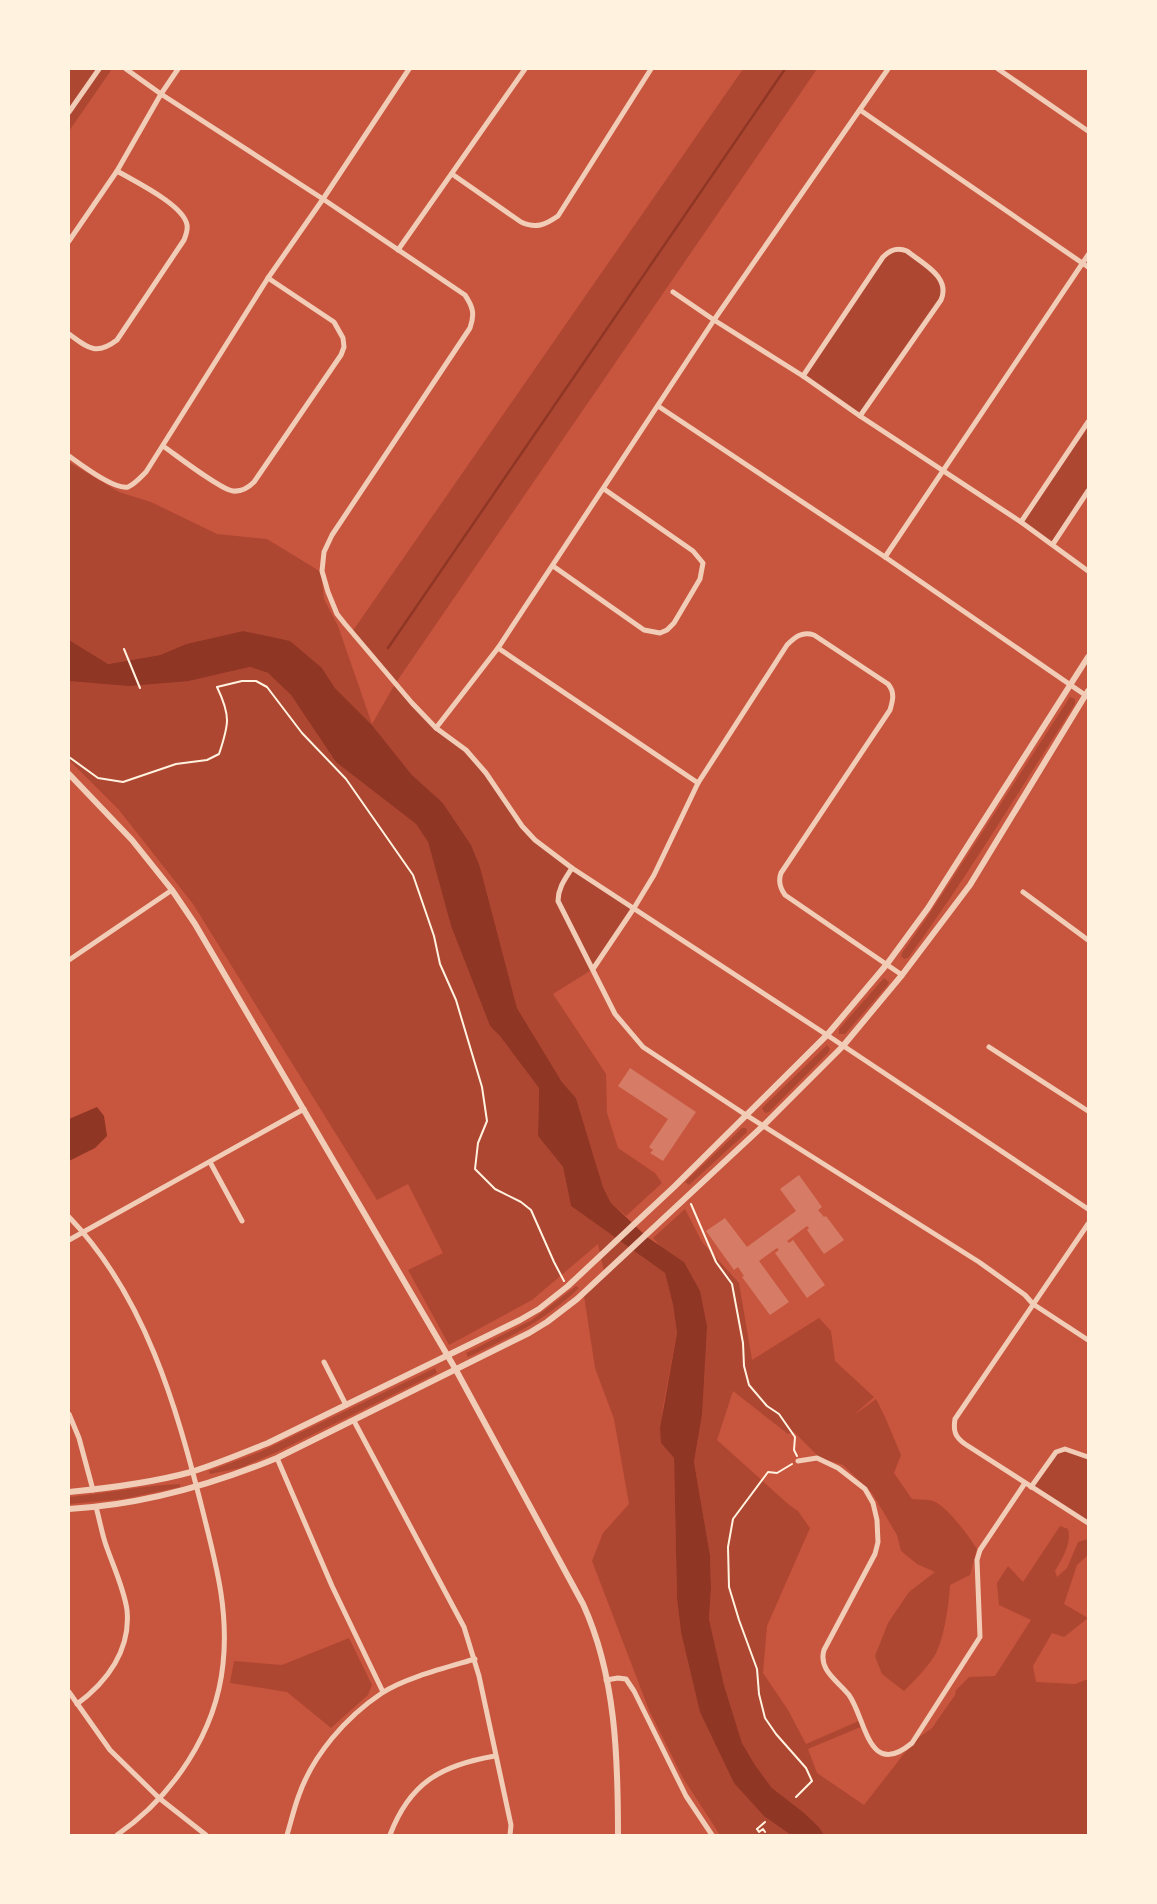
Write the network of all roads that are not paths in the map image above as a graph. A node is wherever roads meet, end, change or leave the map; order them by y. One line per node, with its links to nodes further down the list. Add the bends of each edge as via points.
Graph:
1 (99, 69): 11 (street)
2 (126, 69): 9 (street)
3 (178, 69): 9 (street)
4 (409, 69): 15 (street)
5 (525, 69): 14 (street)
6 (651, 69): 14 (street, via 558,216 549,223 530,226 521,222)
7 (888, 69): 10 (street)
8 (998, 69): 12 (street)
9 (161, 94): 13 (street); 15 (street)
10 (860, 110): 19 (street); 23 (street)
11 (69, 112)
12 (1088, 131)
13 (117, 170): 16 (street); 24 (street, via 181,213 187,232 117,340 102,350 94,349)
14 (452, 174): 17 (street)
15 (323, 200): 17 (street); 21 (street)
16 (69, 241)
17 (398, 250): 43 (street, via 465,296 474,312 473,320 332,535 324,552 322,571 337,614)
18 (1088, 255): 19 (street)
19 (1083, 264): 20 (street); 31 (street)
20 (1088, 268)
21 (268, 278): 29 (street); 29 (street, via 334,322 343,338 341,355 248,488 226,490)
22 (673, 292): 23 (street)
23 (714, 320): 25 (street); 26 (street)
24 (69, 334)
25 (803, 376): 27 (street); 27 (street, via 883,257 895,249 907,252 938,276 944,287 942,300)
26 (658, 406): 32 (street); 36 (street)
27 (860, 416): 31 (street)
28 (1088, 422): 34 (street)
29 (163, 446): 30 (street, via 146,472 127,487 106,480)
30 (69, 456)
31 (942, 471): 34 (street); 36 (street)
32 (604, 489): 37 (street); 37 (street, via 693,551 703,563 700,579 674,623 660,633 644,630)
33 (1088, 490): 35 (street)
34 (1021, 522): 35 (street)
35 (1053, 544): 38 (street)
36 (885, 557): 41 (street)
37 (553, 566): 39 (street)
38 (1088, 571)
39 (498, 648): 43 (street); 45 (street)
40 (1088, 657): 41 (street)
41 (1070, 684): 42 (street); 52 (street, via 933,900)
42 (1087, 694): 54 (street, via 970,886)
43 (436, 728): 46 (street, via 466,750 535,840)
44 (69, 774): 47 (street, via 132,840)
45 (698, 782): 49 (street, via 654,875); 52 (street, via 787,646 799,635 814,635 888,684 894,695 890,710 779,877 784,895)
46 (572, 868): 49 (street); 53 (street, via 560,886 558,901)
47 (172, 890): 51 (street); 58 (street)
48 (1023, 892): 50 (street)
49 (634, 908): 53 (street); 55 (street)
50 (1088, 940)
51 (69, 960)
52 (887, 964): 54 (street); 55 (street)
53 (593, 968): 60 (street, via 615,1014 643,1047)
54 (902, 974): 56 (street)
55 (827, 1035): 56 (street); 60 (street)
56 (843, 1046): 61 (street); 63 (street)
57 (989, 1047): 59 (street)
58 (304, 1109): 62 (street); 71 (street)
59 (1088, 1111)
60 (746, 1115): 61 (street); 71 (street, via 676,1186 568,1286 520,1320)
61 (764, 1125): 69 (street, via 979,1262); 73 (street, via 577,1299 529,1333)
62 (210, 1162): 65 (street); 67 (street)
63 (1088, 1209)
64 (69, 1217): 67 (street)
65 (242, 1221)
66 (1088, 1224): 69 (street)
67 (83, 1232): 68 (street); 80 (street, via 120,1286 162,1369)
68 (69, 1240)
69 (1033, 1304): 70 (street); 81 (street, via 956,1419 954,1433 965,1444)
70 (1088, 1340)
71 (447, 1356): 73 (street); 74 (street)
72 (324, 1362): 74 (street)
73 (456, 1370): 76 (street); 90 (street, via 583,1604 598,1638)
74 (346, 1405): 80 (street, via 268,1443)
75 (69, 1414): 84 (street)
76 (354, 1421): 78 (street); 89 (street, via 464,1627)
77 (1088, 1457): 83 (street, via 1065,1449 1056,1452)
78 (277, 1458): 82 (street); 92 (street, via 332,1586)
79 (798, 1461): 81 (street, via 817,1458 838,1468 866,1489 873,1503 878,1528 875,1554 822,1658 827,1672 853,1701 869,1743 876,1751 885,1754 895,1753 912,1743 980,1638 977,1560 980,1550)
80 (192, 1472): 82 (street); 84 (street)
81 (1025, 1483): 83 (street)
82 (196, 1487): 86 (street); 95 (street, via 221,1585 223,1664 210,1720 179,1775)
83 (1032, 1487): 88 (street)
84 (93, 1490): 85 (street)
85 (69, 1492)
86 (96, 1508): 87 (street); 93 (street, via 122,1590 127,1611 126,1630 120,1655 110,1673 92,1694)
87 (69, 1509)
88 (1088, 1523)
89 (475, 1660): 92 (street); 94 (street)
90 (606, 1680): 101 (street, via 615,1742); 102 (street, via 626,1679 686,1796)
91 (69, 1692): 93 (street)
92 (383, 1692): 98 (street, via 347,1722 323,1750 299,1794)
93 (77, 1704): 95 (street, via 110,1750)
94 (495, 1756): 99 (street, via 433,1776 413,1793); 100 (street, via 511,1825)
95 (159, 1798): 96 (street); 97 (street)
96 (117, 1835)
97 (206, 1835)
98 (286, 1835)
99 (390, 1835)
100 (510, 1835)
101 (618, 1835)
102 (712, 1835)

